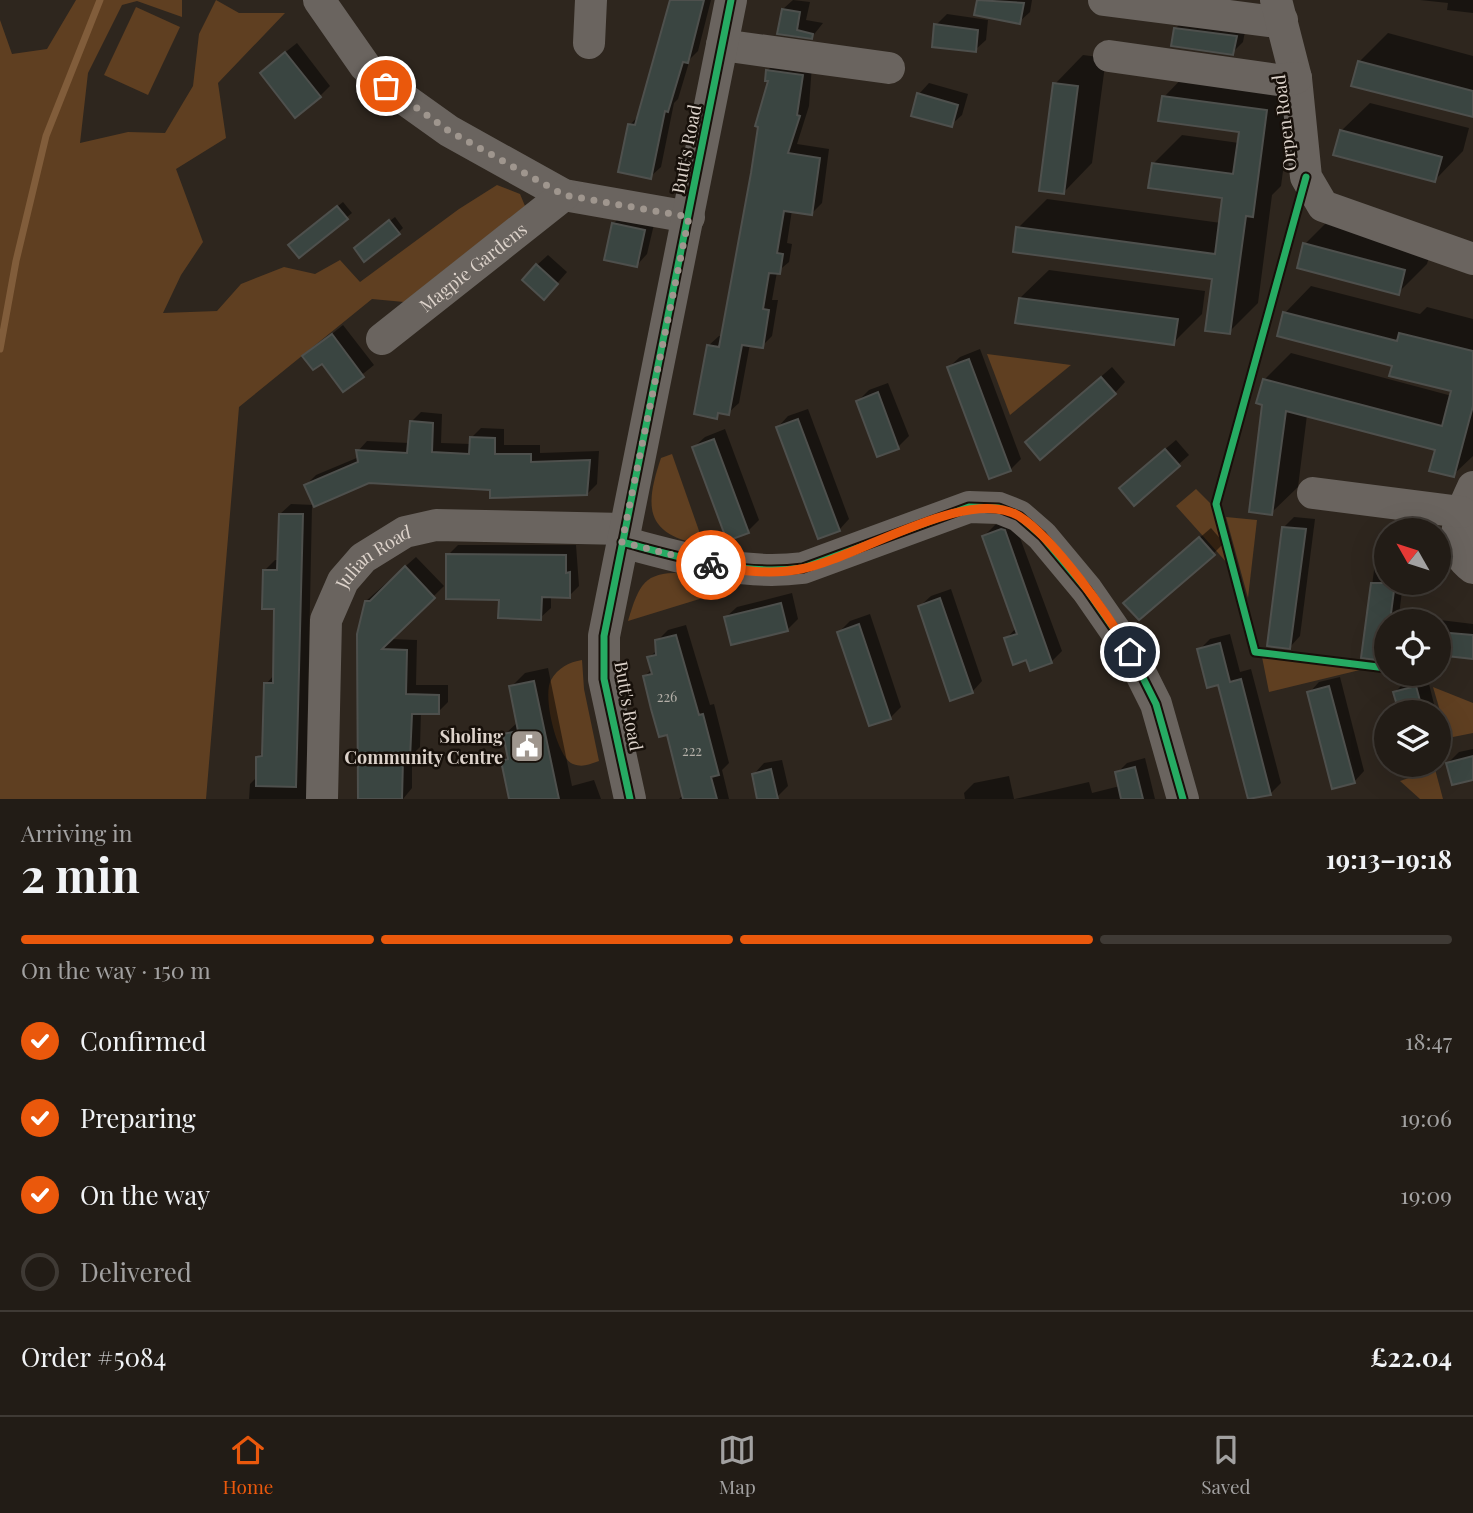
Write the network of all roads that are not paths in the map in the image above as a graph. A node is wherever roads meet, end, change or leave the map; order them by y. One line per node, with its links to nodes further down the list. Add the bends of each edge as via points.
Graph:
1 (319, 0): 11 (street, via 365,66 386,86 449,131)
2 (591, 0): 6 (street)
3 (731, 0): 7 (street, Butt's Road)
4 (1104, 0): 5 (street, via 1268,21)
5 (1279, 10): 10 (street, Orpen Road)
6 (589, 43)
7 (722, 45): 9 (street); 12 (street, Butt's Road)
8 (1109, 56): 10 (street, Orpen Road, via 1278,80)
9 (889, 68)
10 (1296, 78): 13 (street, Orpen Road, via 1306,177 1323,206)
11 (564, 195): 12 (street); 14 (street, Magpie Gardens)
12 (689, 217): 17 (street, Butt's Road)
13 (1473, 259)
14 (382, 339)
15 (1313, 493): 16 (street)
16 (1467, 500): 18 (street, via 1457,543 1460,555)
17 (623, 536): 19 (street, Julian Road, via 436,525 405,532 363,558 343,581 326,620); 20 (street, Butt's Road, via 604,636 604,679); 21 (street, Julian Road, via 741,571 775,572 803,568 969,507 999,508 1018,516 1042,536 1087,590 1130,652 1156,704)
18 (1473, 568)
19 (322, 799)
20 (631, 799)
21 (1183, 799)

